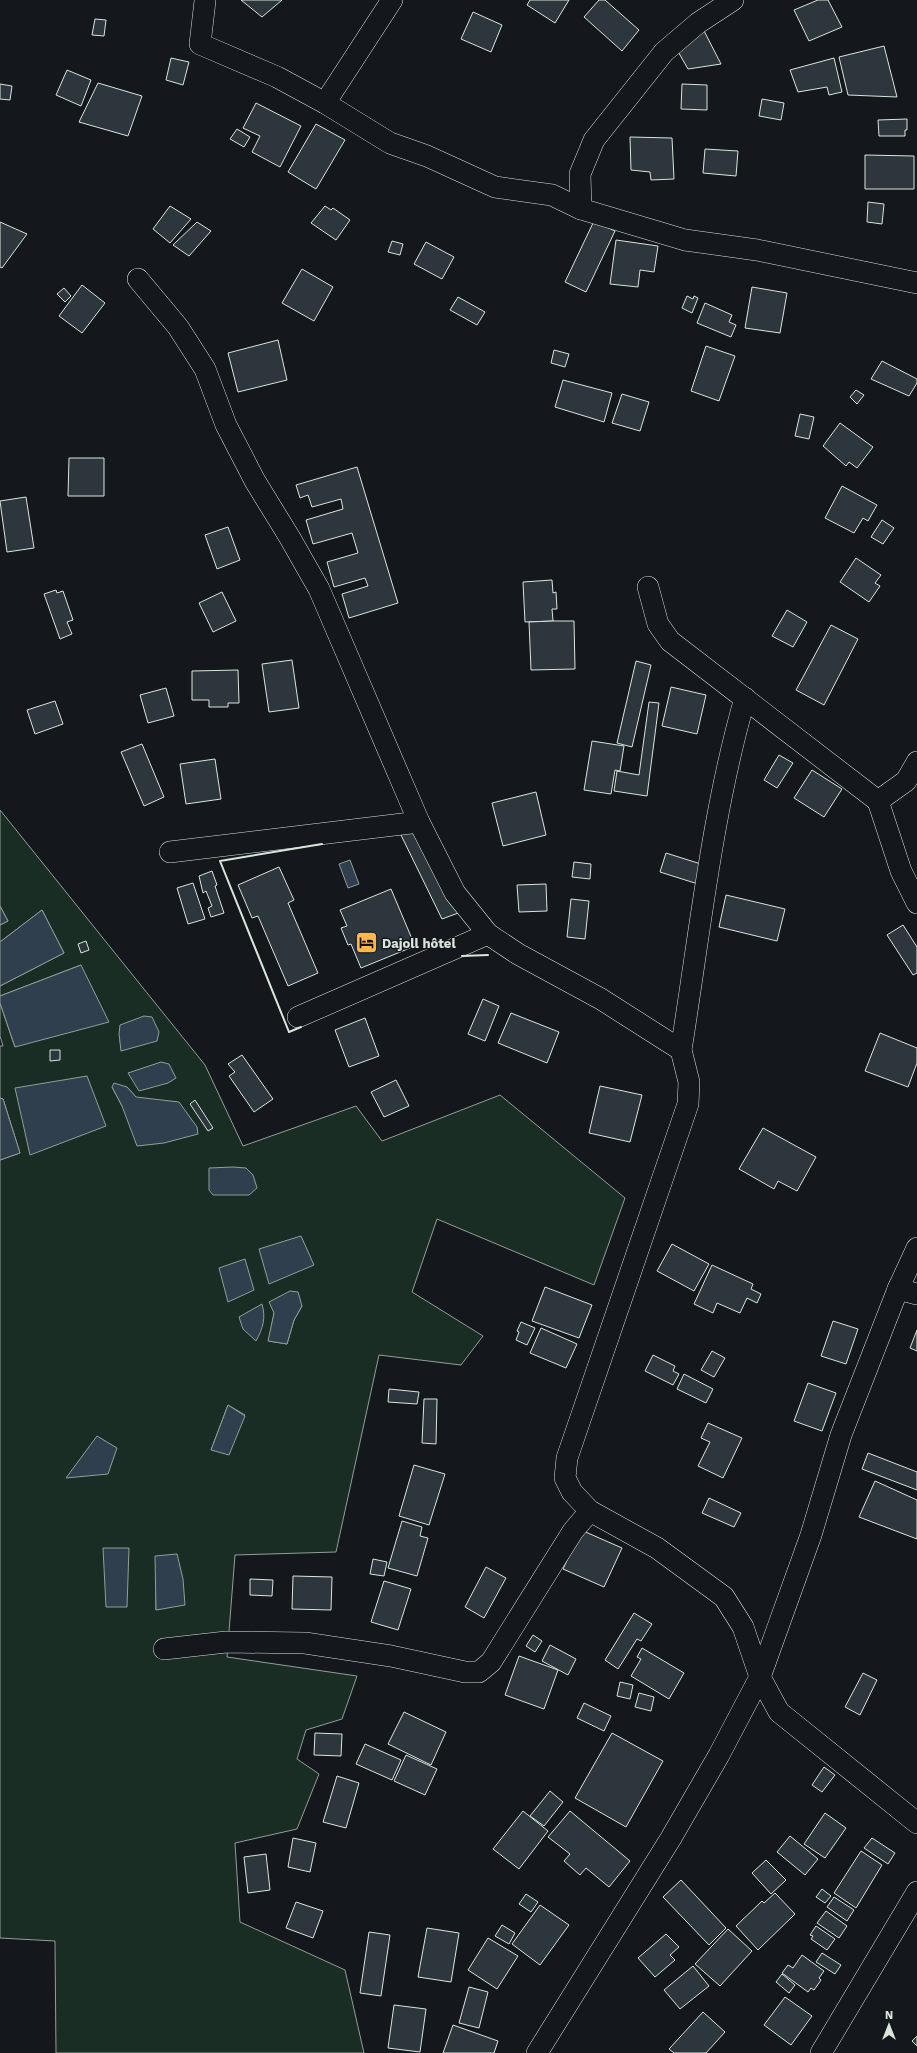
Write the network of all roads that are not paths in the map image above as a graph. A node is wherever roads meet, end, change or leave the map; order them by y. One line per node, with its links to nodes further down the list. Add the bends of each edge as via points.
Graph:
1 (392, 0): 4 (street)
2 (733, 0): 5 (street, via 698,23 664,52 594,140 580,174)
3 (205, 1): 4 (street, via 200,44 277,77)
4 (326, 103): 5 (street, via 390,143 427,156 495,187 552,195)
5 (581, 209): 7 (street, via 686,240 772,252)
6 (138, 279): 12 (street, via 178,327 205,368 226,425 255,481 318,589)
7 (917, 284)
8 (648, 587): 9 (street, via 658,624 670,641)
9 (745, 698): 11 (street); 17 (street, via 732,743 715,824)
10 (917, 762): 11 (street, via 906,781)
11 (878, 801): 14 (street, via 901,872)
12 (419, 822): 13 (street); 15 (street, via 455,893)
13 (170, 852)
14 (917, 903)
15 (488, 934): 16 (street); 17 (street, via 518,954 601,999)
16 (298, 1017)
17 (681, 1050): 20 (street, via 689,1082 688,1104 567,1458 565,1478 572,1492)
18 (917, 1248): 19 (street)
19 (908, 1291): 22 (street, via 841,1435 810,1535)
20 (590, 1512): 21 (street, via 573,1531 491,1662 479,1672 465,1672 391,1656 305,1643 226,1642); 22 (street, via 656,1548 724,1597 743,1627)
21 (164, 1649)
22 (760, 1677): 23 (street, via 779,1712); 25 (street, via 671,1838)
23 (917, 1823)
24 (917, 1892): 26 (street)
25 (537, 2053)
26 (821, 2053)

